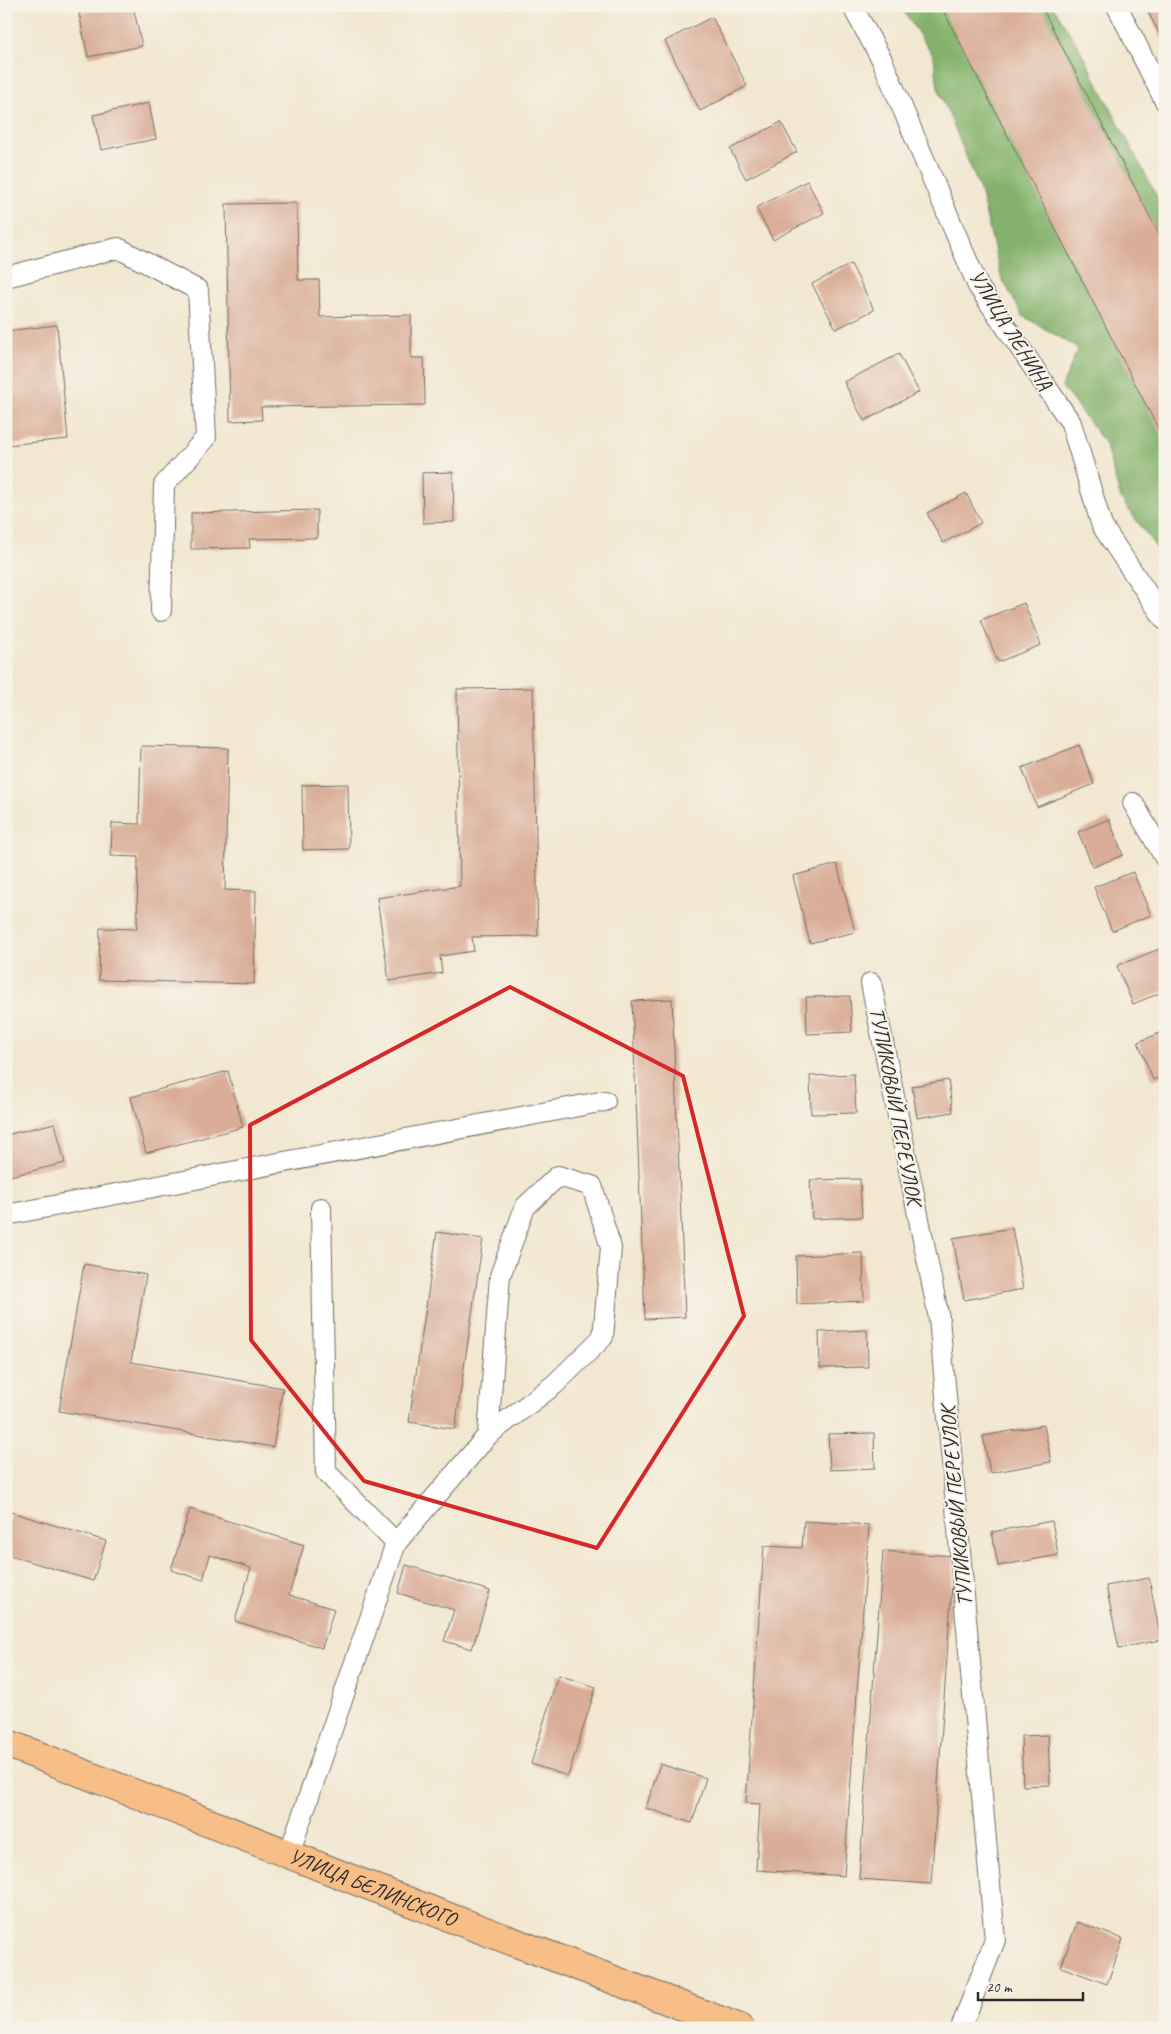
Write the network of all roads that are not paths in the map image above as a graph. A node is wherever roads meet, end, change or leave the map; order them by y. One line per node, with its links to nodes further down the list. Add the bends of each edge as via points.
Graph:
1 (852, 6): 6 (lane, УЛИЦА ЛЕНИНА, via 882,60 978,286 1071,423 1102,526)
2 (1117, 6): 3 (lane)
3 (1165, 101)
4 (6, 276): 5 (lane, via 118,248 198,290 206,438 164,485)
5 (161, 611)
6 (1165, 620)
7 (1134, 803): 8 (lane)
8 (1165, 858)
9 (871, 983): 18 (lane, ТУПИКОВЫЙ ПЕРЕУЛОК, via 939,1318 995,1940)
10 (605, 1101): 12 (lane)
11 (321, 1208): 14 (lane, via 326,1472)
12 (6, 1215)
13 (488, 1435): 13 (lane, via 556,1384 603,1337 611,1248 592,1186 558,1176 525,1207 500,1276); 14 (lane)
14 (396, 1544): 16 (lane)
15 (6, 1743): 16 (main road, УЛИЦА БЕЛИНСКОГО)
16 (289, 1854): 17 (main road, УЛИЦА БЕЛИНСКОГО)
17 (740, 2028)
18 (961, 2028)

